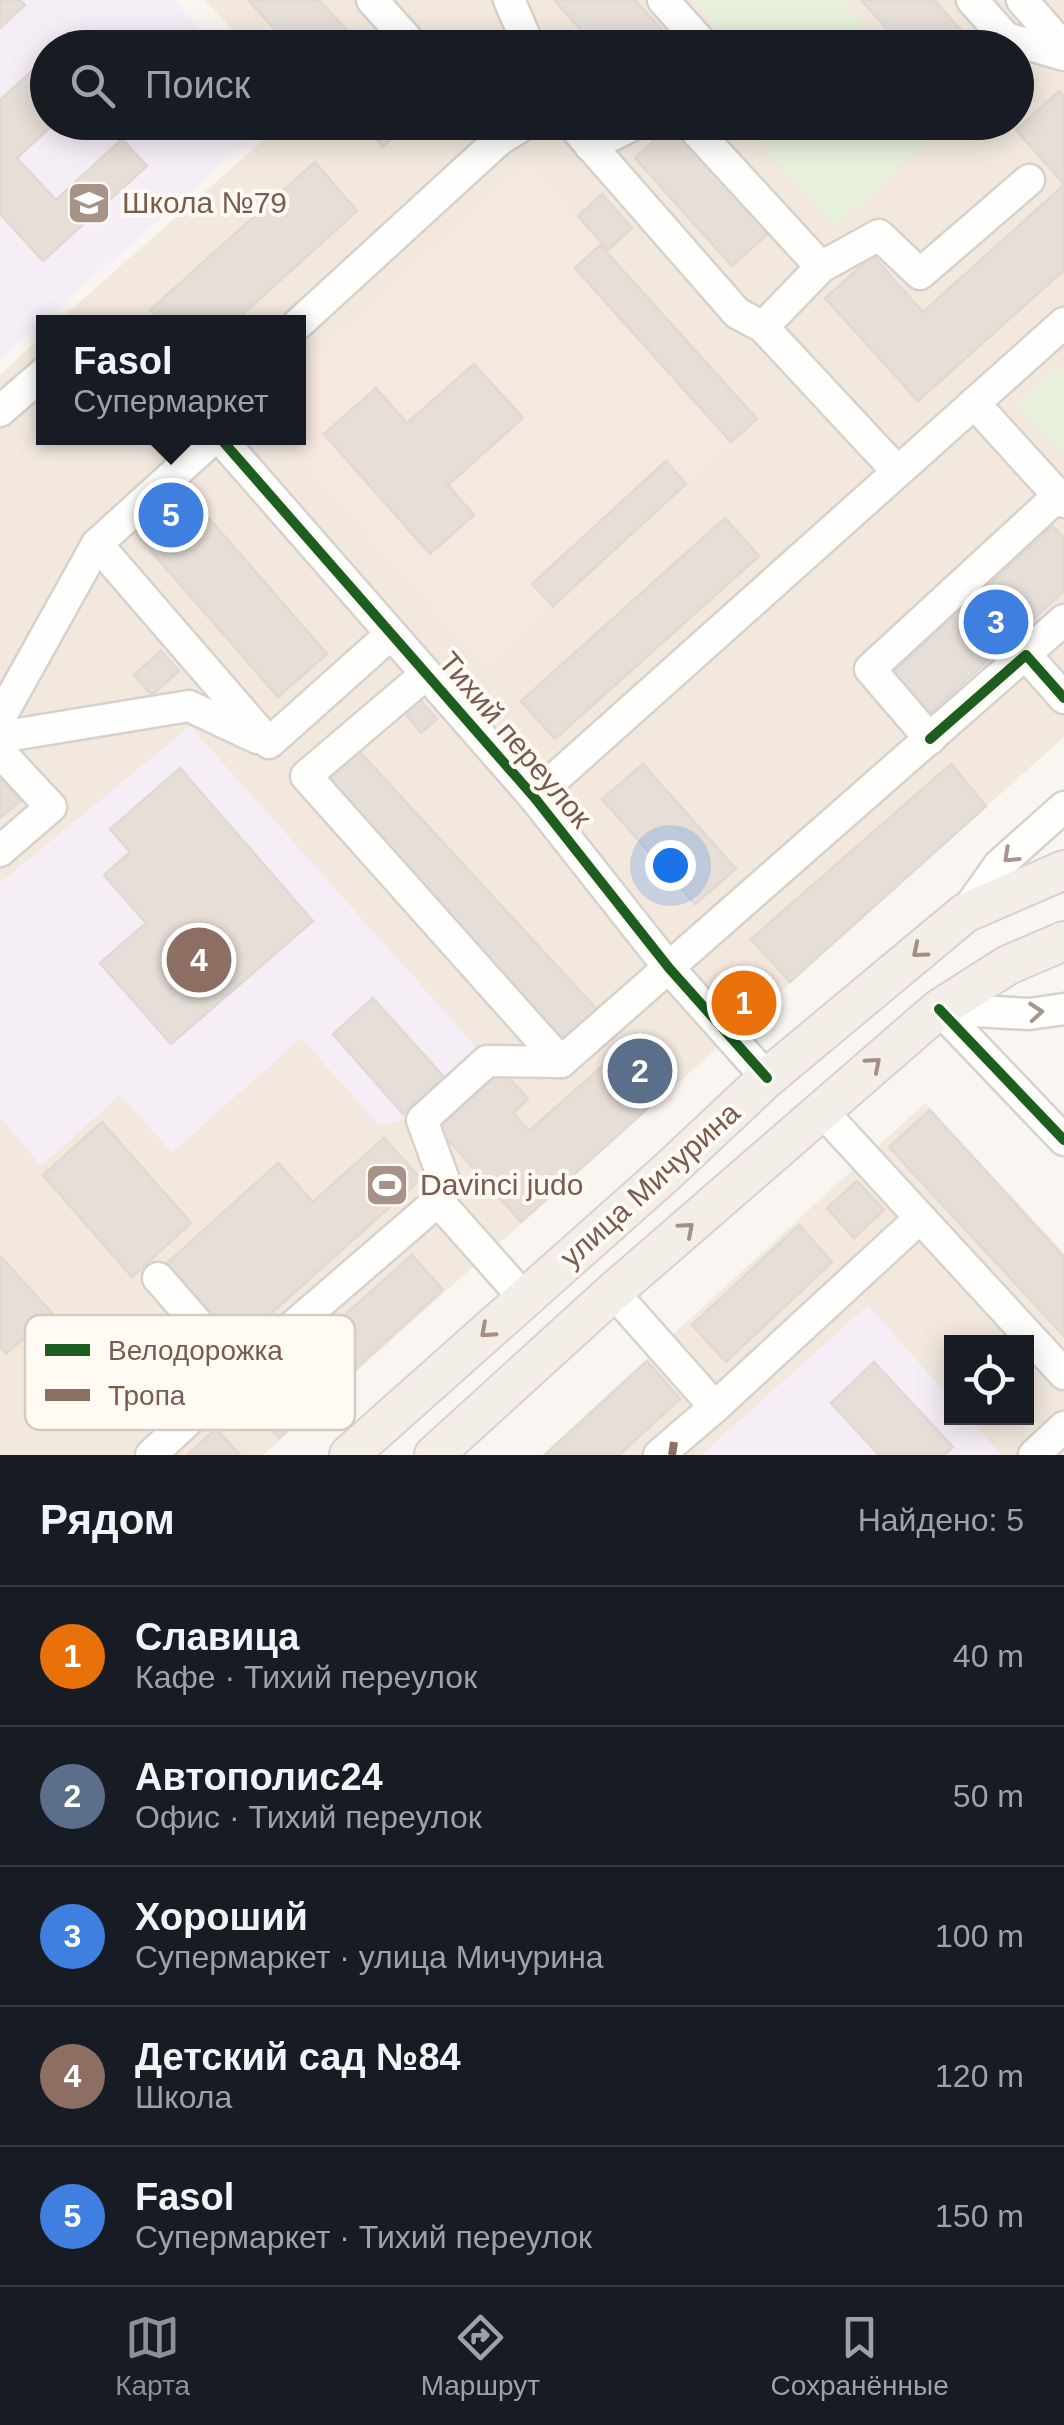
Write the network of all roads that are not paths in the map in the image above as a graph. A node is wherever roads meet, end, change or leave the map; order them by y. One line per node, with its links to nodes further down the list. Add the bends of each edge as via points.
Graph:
1 (372, 0): 6 (street)
2 (509, 0): 7 (street)
3 (662, 0): 8 (street)
4 (972, 0): 9 (street)
5 (1022, 0): 11 (street)
6 (399, 30)
7 (522, 30)
8 (690, 30)
9 (999, 30)
10 (1034, 44): 11 (street)
11 (1064, 51)
12 (482, 140): 19 (street)
13 (585, 140): 16 (street)
14 (602, 140): 16 (street)
15 (705, 140): 18 (street)
16 (590, 146): 21 (street, via 738,312)
17 (1028, 180): 18 (street, via 920,274 880,234)
18 (821, 267): 21 (street)
19 (306, 316)
20 (1064, 323): 23 (street)
21 (763, 328): 27 (street)
22 (36, 380): 24 (street)
23 (974, 403): 27 (street); 28 (street)
24 (0, 411)
25 (208, 445): 29 (street)
26 (222, 445): 31 (street, Тихий переулок)
27 (897, 472): 40 (street)
28 (1061, 499): 37 (street, via 870,669)
29 (97, 544): 35 (street); 38 (street)
30 (1064, 620): 32 (street)
31 (391, 634): 33 (street, Тихий переулок); 38 (street)
32 (1026, 655): 34 (street); 37 (street)
33 (426, 674): 40 (street, Тихий переулок); 49 (street, via 306,776)
34 (1064, 698)
35 (0, 718)
36 (0, 737): 38 (street, via 189,706)
37 (930, 740): 46 (street)
38 (268, 743)
39 (0, 752): 42 (street, via 51,807)
40 (534, 797): 46 (street, Тихий переулок)
41 (1064, 808): 44 (street, one-way to 44, via 1000,864)
42 (0, 851)
43 (1064, 870): 44 (main road, улица Мичурина)
44 (965, 913): 50 (main road, улица Мичурина, one-way to 50)
45 (1064, 941): 47 (main road, улица Мичурина, via 1008,965)
46 (669, 968): 49 (street); 50 (street, Тихий переулок)
47 (939, 1009): 48 (street, one-way to 48); 51 (main road, улица Мичурина, one-way to 47); 52 (street)
48 (1064, 1009)
49 (561, 1062): 53 (street, via 488,1060 422,1120 444,1180)
50 (767, 1078): 57 (main road, улица Мичурина)
51 (822, 1111): 54 (street); 56 (main road, улица Мичурина, one-way to 51)
52 (1060, 1127)
53 (438, 1201): 57 (street); 59 (street)
54 (920, 1218): 60 (street); 61 (street)
55 (158, 1278): 58 (street)
56 (613, 1292): 61 (street); 66 (main road, улица Мичурина)
57 (524, 1298): 65 (main road, улица Мичурина, one-way to 65)
58 (190, 1315)
59 (306, 1315)
60 (1064, 1374)
61 (715, 1407): 67 (street)
62 (1064, 1428): 68 (street)
63 (178, 1430): 64 (street)
64 (151, 1455)
65 (349, 1455)
66 (434, 1455)
67 (659, 1455)
68 (1034, 1455)

